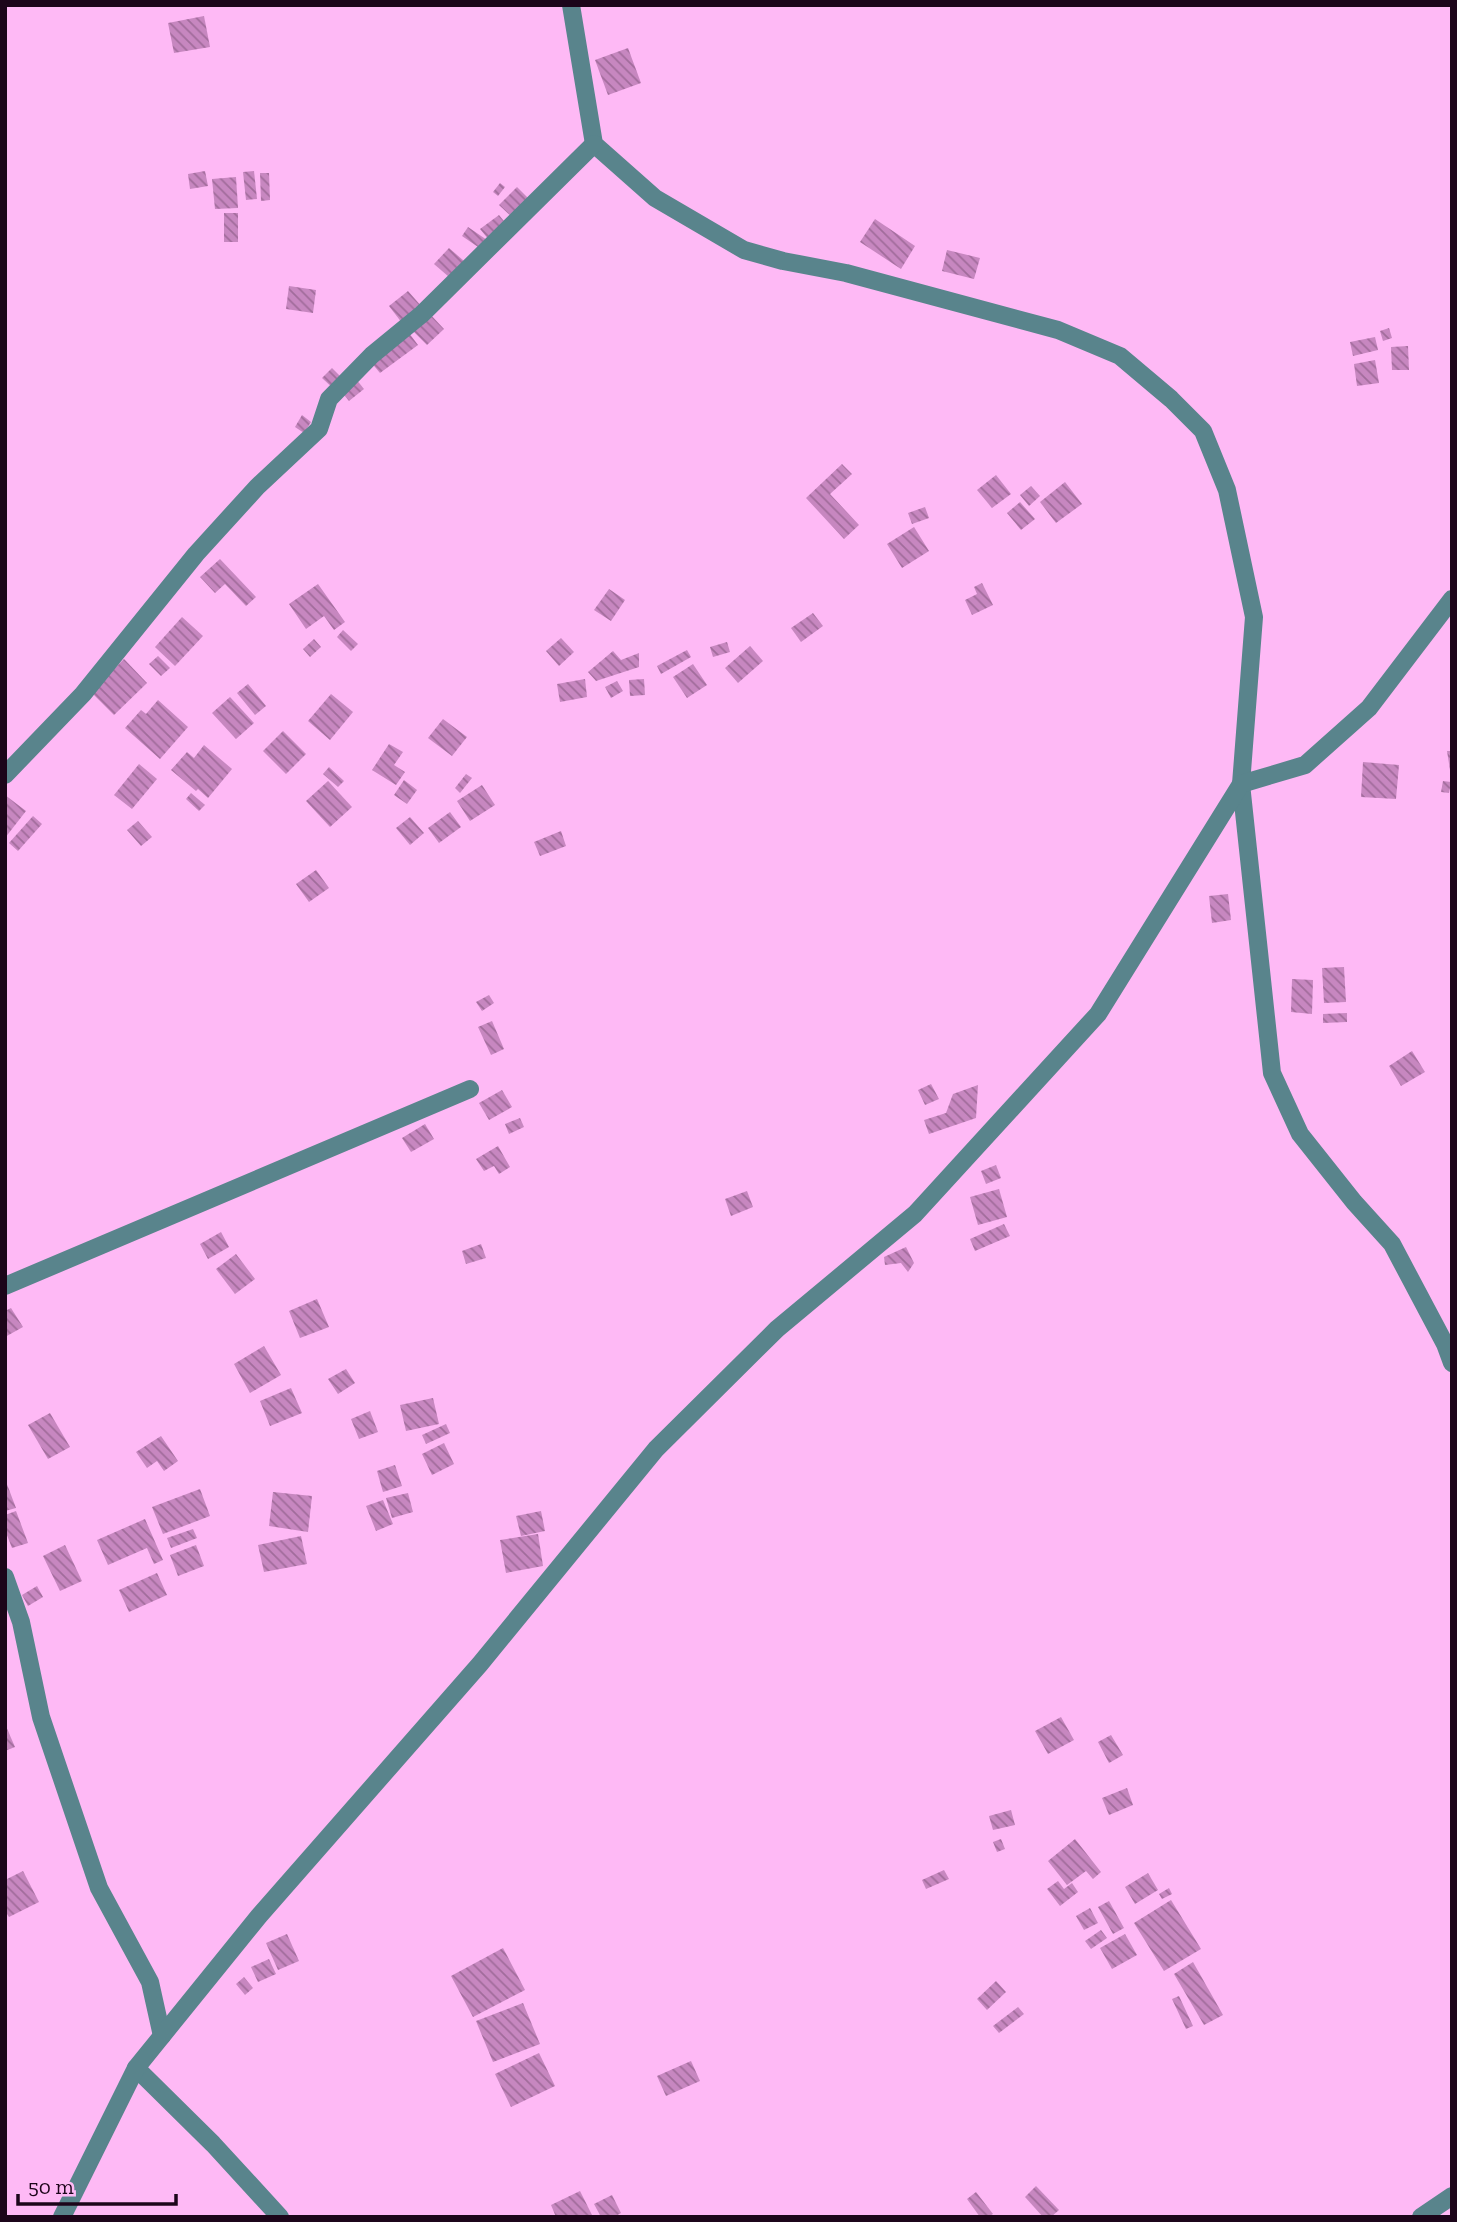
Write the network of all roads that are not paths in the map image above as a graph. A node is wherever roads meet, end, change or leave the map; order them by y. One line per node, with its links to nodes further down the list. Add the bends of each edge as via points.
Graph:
1 (571, 5): 2 (street)
2 (594, 144): 4 (street, via 329,399 319,429 196,554 83,694); 5 (street, via 655,198 744,250 1058,330 1120,356 1171,399 1203,431 1227,490 1254,617)
3 (1452, 599): 5 (street, via 1369,708 1305,765)
4 (5, 775)
5 (1241, 784): 8 (street, via 1272,1073 1300,1134 1392,1244); 10 (street, via 1098,1014 915,1214 777,1329 656,1449 481,1664 259,1916)
6 (470, 1089): 7 (street)
7 (5, 1286)
8 (1452, 1363)
9 (5, 1577): 10 (street, via 21,1622 41,1717 99,1888 150,1982)
10 (162, 2036): 11 (street)
11 (136, 2068): 13 (street); 14 (street)
12 (1452, 2196): 15 (street)
13 (62, 2217)
14 (280, 2217)
15 (1421, 2217)

